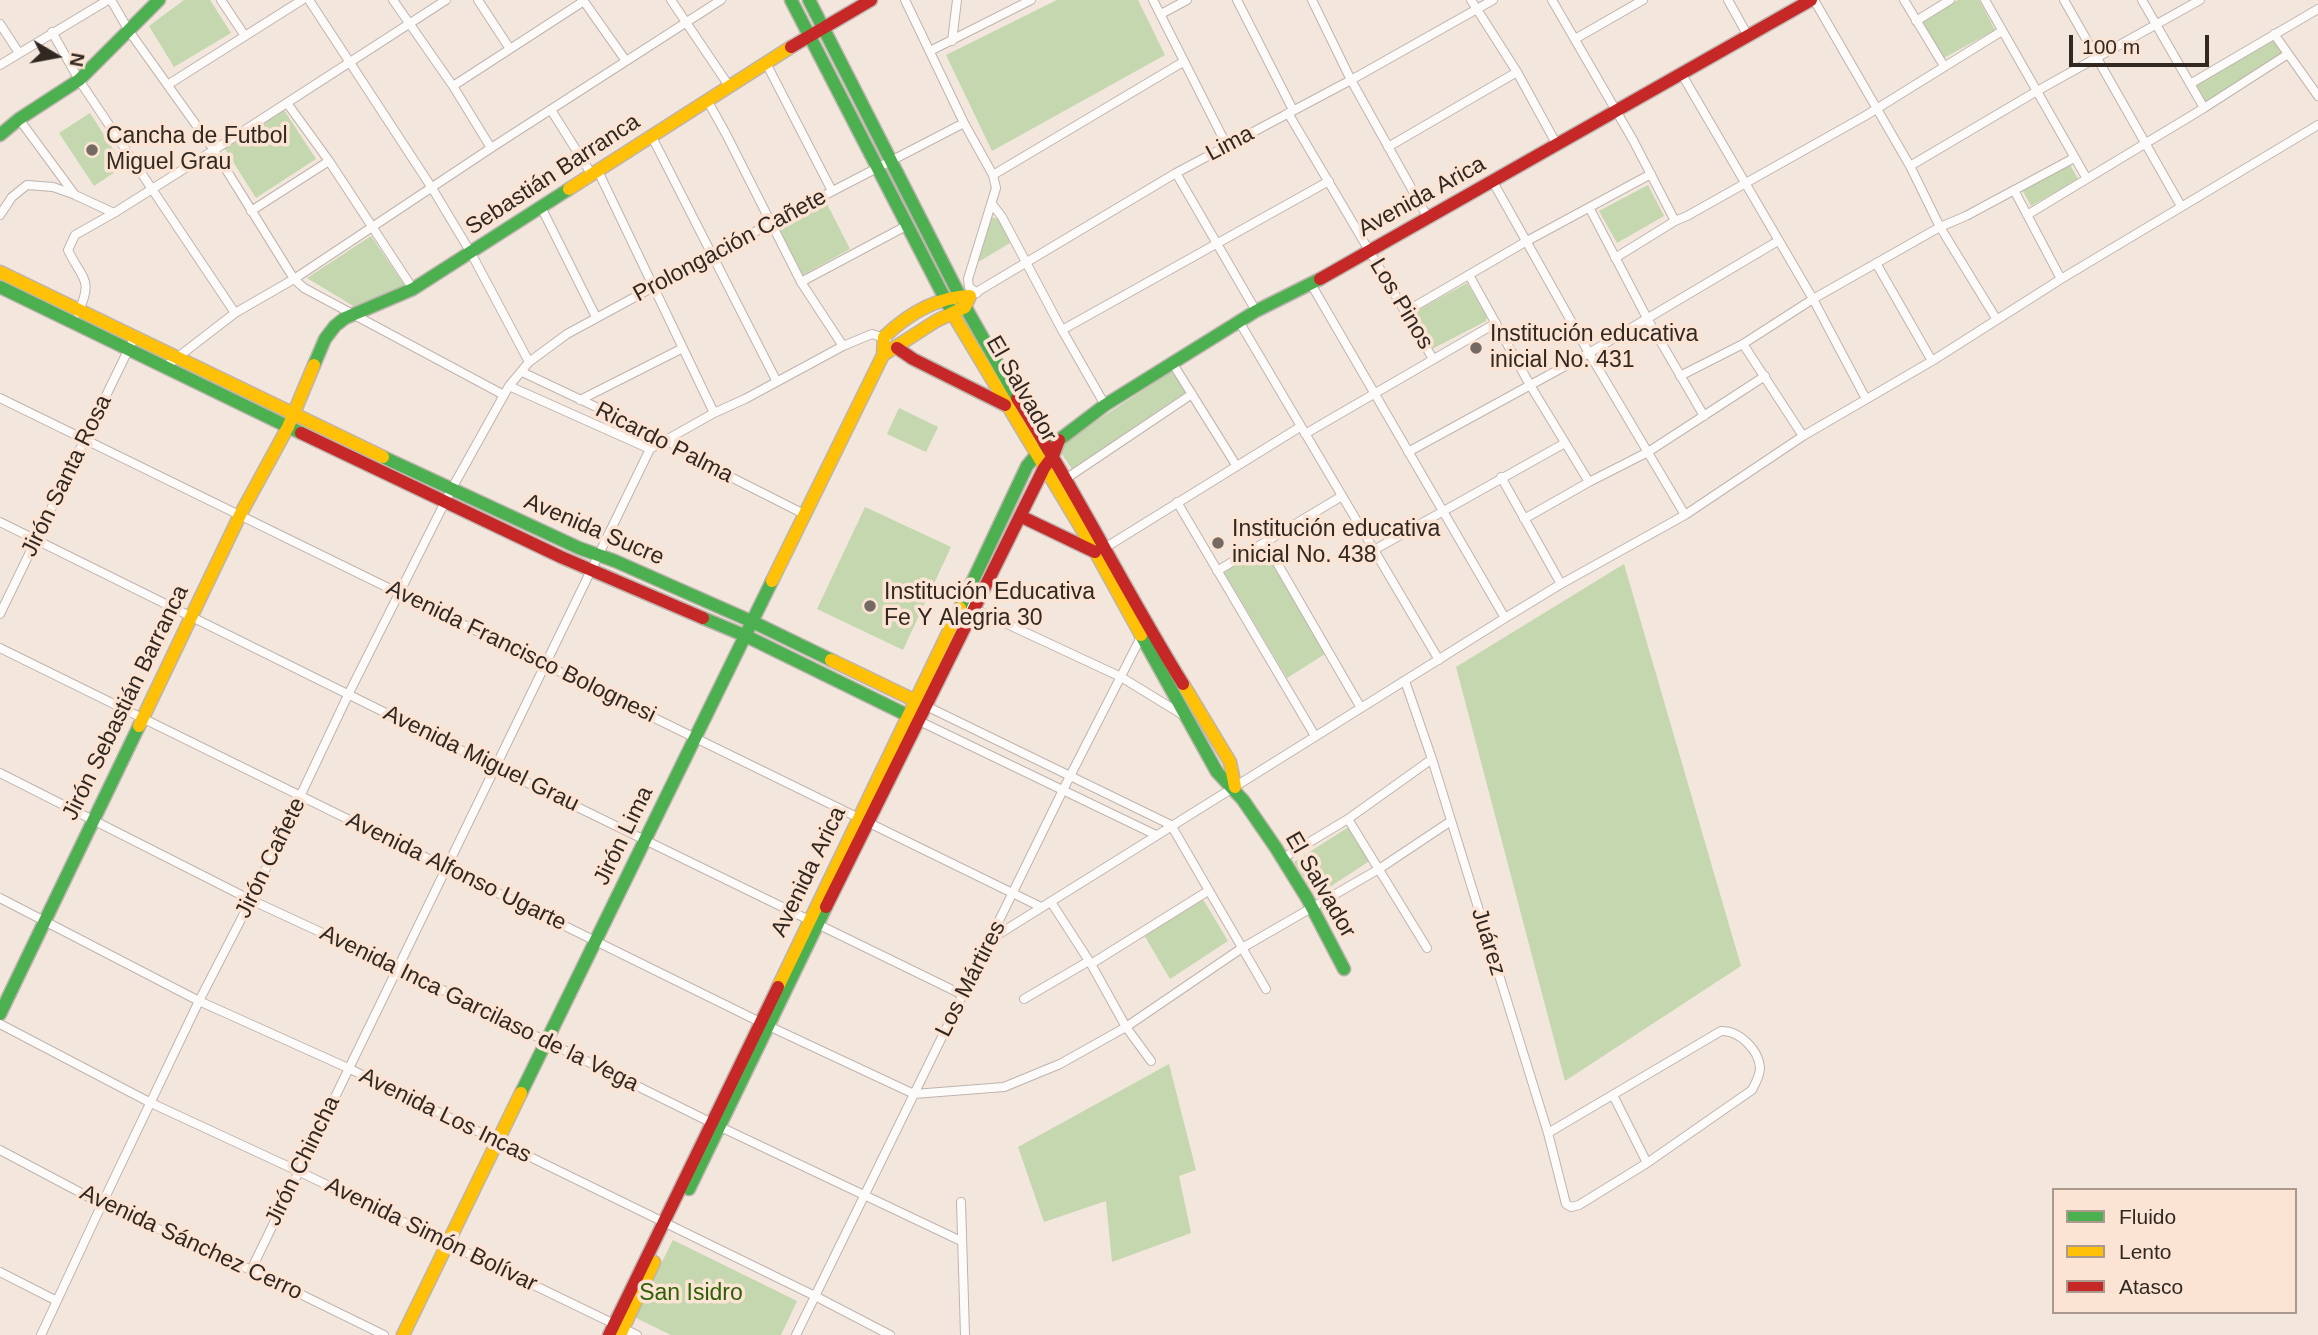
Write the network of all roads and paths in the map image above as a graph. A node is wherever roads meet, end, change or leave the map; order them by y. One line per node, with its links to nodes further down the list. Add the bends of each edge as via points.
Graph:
1 (109, 0): 43 (street); 45 (street)
2 (159, 0): 43 (street)
3 (221, 0): 48 (street)
4 (302, 0): 48 (street)
5 (309, 0): 58 (street)
6 (393, 0): 40 (street)
7 (446, 0): 40 (street)
8 (478, 0): 52 (street)
9 (583, 0): 52 (street); 57 (street)
10 (671, 0): 38 (street)
11 (721, 0): 38 (street)
12 (791, 0): 47 (street, El Salvador)
13 (808, 0): 42 (street, El Salvador)
14 (872, 0): 42 (street, Sebastián Barranca)
15 (905, 0): 53 (street)
16 (957, 0): 51 (street)
17 (1031, 0): 51 (street)
18 (1153, 0): 36 (street)
19 (1187, 0): 36 (street)
20 (1237, 0): 78 (street, Los Pinos)
21 (1312, 0): 66 (street)
22 (1471, 0): 34 (street)
23 (1493, 0): 34 (street, Lima)
24 (1552, 0): 50 (street)
25 (1643, 0): 50 (street)
26 (1728, 0): 49 (street)
27 (1813, 0): 49 (street, Avenida Arica); 75 (street)
28 (1904, 0): 37 (street)
29 (1950, 0): 37 (street)
30 (1985, 0): 44 (street)
31 (2064, 0): 56 (street)
32 (2142, 0): 41 (street)
33 (2200, 0): 41 (street)
34 (1476, 9): 63 (street); 66 (street, Lima)
35 (2318, 9): 46 (street)
36 (1161, 14): 59 (street)
37 (1916, 21): 62 (street)
38 (685, 23): 57 (street); 70 (street)
39 (0, 24): 54 (street)
40 (410, 25): 58 (street); 69 (street)
41 (2156, 25): 56 (street); 68 (street)
42 (822, 27): 47 (street, Sebastián Barranca); 93 (street, El Salvador)
43 (129, 31): 65 (street); 67 (street)
44 (2001, 31): 62 (street); 71 (street)
45 (52, 32): 54 (street); 65 (street)
46 (2274, 34): 55 (street); 68 (street)
47 (809, 35): 60 (street, Sebastián Barranca); 95 (street, El Salvador)
48 (245, 36): 67 (street)
49 (1748, 36): 64 (street, Avenida Arica)
50 (1575, 39): 79 (street)
51 (952, 41): 53 (street)
52 (510, 49): 69 (street)
53 (930, 51): 81 (street)
54 (19, 53): 61 (street)
55 (2288, 54): 72 (street); 76 (street)
56 (2097, 58): 71 (street); 85 (street)
57 (626, 61): 77 (street)
58 (349, 62): 74 (street); 104 (street)
59 (1183, 62): 87 (street); 98 (street)
60 (766, 63): 70 (street, Sebastián Barranca); 107 (street)
61 (0, 65)
62 (1944, 66): 75 (street)
63 (1517, 72): 86 (street); 88 (street)
64 (1681, 73): 79 (street, Avenida Arica); 103 (street)
65 (79, 80): 80 (street); 105 (street)
66 (1351, 80): 78 (street, Lima); 88 (street)
67 (169, 84): 90 (street)
68 (2190, 84): 76 (street)
69 (453, 86): 89 (street)
70 (729, 86): 73 (street, Sebastián Barranca)
71 (2037, 91): 91 (street); 94 (street)
72 (2318, 96)
73 (707, 100): 84 (street, Sebastián Barranca); 119 (street)
74 (287, 103): 90 (street); 92 (street)
75 (1876, 108): 94 (street); 103 (street)
76 (2204, 108): 85 (street)
77 (551, 110): 89 (street); 96 (street)
78 (1291, 112): 87 (street, Lima); 101 (street, Los Pinos)
79 (1614, 112): 86 (street, Avenida Arica); 99 (street)
80 (19, 119): 83 (street); 108 (street)
81 (964, 123): 93 (street, Prolongación Cañete); 98 (street)
82 (2318, 125): 110 (street)
83 (0, 135)
84 (652, 137): 96 (street, Sebastián Barranca); 128 (street)
85 (2145, 143): 100 (street); 110 (street)
86 (1557, 145): 102 (street, Avenida Arica)
87 (1227, 146): 97 (street, Lima)
88 (1388, 147): 117 (street)
89 (491, 148): 104 (street)
90 (214, 150): 105 (street); 113 (street)
91 (2074, 158): 100 (street); 106 (street)
92 (328, 161): 113 (street); 121 (street)
93 (892, 161): 95 (street, Prolongación Cañete); 141 (street, El Salvador)
94 (1910, 166): 122 (street)
95 (877, 169): 107 (street, Prolongación Cañete); 120 (street, El Salvador)
96 (595, 173): 111 (street, Sebastián Barranca); 139 (street)
97 (1176, 173): 125 (street); 130 (street, Lima)
98 (993, 174): 109 (street)
99 (1651, 174): 112 (street); 118 (street)
100 (2087, 179): 116 (street)
101 (1329, 181): 125 (street); 126 (street, Los Pinos)
102 (1493, 182): 117 (street, Avenida Arica); 123 (street)
103 (1745, 183): 118 (street); 124 (street)
104 (432, 188): 121 (street); 127 (street)
105 (151, 190): 114 (street); 146 (street)
106 (2014, 190): 116 (street); 122 (street)
107 (832, 191): 119 (street, Prolongación Cañete)
108 (75, 195): 114 (street); 115 (street, via 27,185)
109 (992, 204): 130 (street); 141 (street, via 968,279)
110 (2181, 206): 135 (street)
111 (541, 207): 127 (street, Sebastián Barranca); 150 (street)
112 (1590, 209): 123 (street); 129 (street)
113 (251, 211): 134 (street)
114 (114, 213): 149 (street, via 75,234 69,244 86,281)
115 (0, 215)
116 (2027, 215): 135 (street)
117 (1428, 218): 126 (street, Avenida Arica)
118 (1675, 220): 129 (street)
119 (771, 223): 128 (street, Prolongación Cañete); 136 (street)
120 (906, 226): 136 (street); 143 (street, El Salvador)
121 (373, 227): 134 (street); 140 (street)
122 (1940, 227): 131 (street); 152 (street)
123 (1527, 241): 133 (street); 162 (street)
124 (1778, 241): 142 (street); 151 (street)
125 (1217, 244): 144 (street); 155 (street)
126 (1368, 250): 137 (street, Avenida Arica); 145 (street, Los Pinos)
127 (471, 253): 140 (street, Sebastián Barranca); 167 (street)
128 (713, 255): 139 (street, Prolongación Cañete); 173 (street)
129 (1615, 258): 151 (street)
130 (1026, 262): 141 (street, Lima); 155 (street)
131 (1876, 262): 142 (street); 166 (street)
132 (0, 272): 149 (street, Avenida Sucre)
133 (1469, 275): 145 (street); 154 (street)
134 (294, 279): 146 (street); 148 (street)
135 (2061, 279): 152 (street)
136 (802, 282): 159 (street)
137 (1311, 284): 144 (street, Avenida Arica); 176 (street)
138 (0, 287): 149 (street, Avenida Sucre)
139 (653, 288): 150 (street, Prolongación Cañete); 160 (street)
140 (413, 289): 148 (street, Sebastián Barranca)
141 (968, 298): 143 (street); 147 (street); 192 (street, El Salvador, via 1016,396)
142 (1813, 299): 158 (street); 180 (street)
143 (946, 300): 147 (street, El Salvador); 156 (street, via 910,316)
144 (1256, 311): 153 (street, Avenida Arica)
145 (1405, 312): 165 (street, Los Pinos)
146 (235, 313): 164 (street)
147 (952, 313): 161 (street); 183 (street, El Salvador)
148 (353, 314): 177 (street); 184 (street, Sebastián Barranca, via 325,339)
149 (77, 317): 157 (street, Avenida Sucre)
150 (596, 317): 167 (street, Prolongación Cañete)
151 (1648, 320): 162 (street); 171 (street)
152 (1997, 320): 166 (street)
153 (1240, 323): 168 (street, Avenida Arica); 188 (street)
154 (1496, 323): 165 (street); 174 (street)
155 (1062, 330): 182 (street)
156 (884, 337): 159 (street, via 872,334); 161 (street); 163 (street, Jirón Lima)
157 (131, 344): 164 (street, Avenida Sucre); 169 (street, Avenida Sucre); 190 (street, Jirón Santa Rosa)
158 (1743, 344): 171 (street); 172 (street)
159 (843, 346): 173 (street)
160 (683, 348): 181 (street); 185 (street)
161 (897, 348): 163 (street); 183 (street)
162 (1590, 353): 174 (street); 196 (street)
163 (883, 355): 211 (street, Jirón Lima)
164 (178, 358): 169 (street); 184 (street, Avenida Sucre)
165 (1433, 359): 176 (street)
166 (1932, 361): 180 (street)
167 (529, 362): 170 (street, Prolongación Cañete)
168 (1173, 365): 178 (street); 182 (street, Avenida Arica)
169 (165, 367): 187 (street, Avenida Sucre)
170 (522, 372): 175 (street, Prolongación Cañete); 181 (street, Ricardo Palma)
171 (1680, 376): 186 (street)
172 (1765, 376): 186 (street); 189 (street)
173 (777, 382): 185 (street)
174 (1530, 384): 193 (street); 195 (street)
175 (509, 386): 177 (street, Jirón Cañete); 194 (street, Ricardo Palma)
176 (1374, 393): 188 (street); 195 (street)
177 (502, 394): 205 (street, Jirón Cañete)
178 (1192, 394): 199 (street); 202 (street)
179 (0, 398): 190 (street, Avenida Francisco Bolognesi)
180 (1866, 399): 189 (street)
181 (580, 400): 191 (street, Ricardo Palma)
182 (1105, 405): 192 (street, Avenida Arica)
183 (1006, 406): 197 (street, El Salvador)
184 (295, 413): 187 (street, Jirón Sebastián Barranca); 205 (street, Avenida Sucre)
185 (714, 413): 191 (street)
186 (1704, 416): 196 (street)
187 (288, 427): 208 (street, Avenida Sucre); 210 (street, Jirón Sebastián Barranca)
188 (1302, 431): 199 (street); 206 (street)
189 (1803, 436): 212 (street)
190 (84, 440): 210 (street, Avenida Francisco Bolognesi); 216 (street, Jirón Santa Rosa)
191 (666, 440): 194 (street); 211 (street, Ricardo Palma)
192 (1053, 442): 197 (street, Avenida Arica); 198 (street, Avenida Arica)
193 (1565, 443): 201 (street); 203 (street)
194 (650, 449): 220 (street, Jirón Chincha)
195 (1408, 452): 209 (street)
196 (1648, 452): 203 (street); 212 (street)
197 (1035, 454): 200 (street, El Salvador); 225 (street, Avenida Arica)
198 (1053, 456): 200 (street, Avenida Arica); 202 (street, El Salvador)
199 (1236, 465): 207 (street)
200 (1044, 468): 204 (street, El Salvador); 213 (street, Avenida Arica)
201 (1501, 477): 209 (street); 214 (street)
202 (1065, 478): 204 (street); 218 (street, El Salvador)
203 (1589, 482): 214 (street)
204 (1054, 486): 218 (street, El Salvador)
205 (451, 490): 208 (street, Jirón Cañete); 220 (street, Avenida Sucre)
206 (1342, 496): 217 (street); 219 (street)
207 (1177, 502): 218 (street); 222 (street)
208 (444, 503): 221 (street, Avenida Sucre); 224 (street, Jirón Cañete)
209 (1441, 511): 219 (street); 228 (street)
210 (240, 515): 224 (street, Avenida Francisco Bolognesi); 227 (street, Jirón Sebastián Barranca)
211 (806, 515): 229 (street, Jirón Lima)
212 (1685, 515): 223 (street)
213 (1020, 516): 218 (street); 225 (street, Avenida Arica)
214 (1524, 519): 223 (street)
215 (0, 522): 216 (street, Avenida Miguel Grau)
216 (37, 540): 226 (street, Jirón Santa Rosa); 227 (street, Avenida Miguel Grau)
217 (1265, 542): 222 (street); 239 (street)
218 (1100, 550): 230 (street, El Salvador)
219 (1374, 551): 233 (street)
220 (598, 554): 221 (street, Jirón Chincha); 229 (street, Avenida Sucre)
221 (592, 570): 231 (street, Avenida Sucre); 234 (street, Jirón Chincha)
222 (1217, 571): 244 (street)
223 (1561, 584): 228 (street)
224 (399, 593): 234 (street, Avenida Francisco Bolognesi); 237 (street, Jirón Cañete)
225 (967, 606): 235 (street); 238 (street, Avenida Arica)
226 (0, 614)
227 (190, 616): 237 (street, Avenida Miguel Grau); 242 (street, Jirón Sebastián Barranca)
228 (1505, 618): 233 (street)
229 (753, 622): 231 (street, Jirón Lima); 238 (street, Avenida Sucre)
230 (1144, 630): 235 (street, Los Mártires); 241 (street, El Salvador); 249 (street, El Salvador, via 1230,762)
231 (746, 636): 240 (street, Avenida Sucre); 243 (street, Jirón Lima)
232 (0, 648): 242 (street, Avenida Alfonso Ugarte)
233 (1440, 660): 236 (street)
234 (545, 664): 243 (street, Avenida Francisco Bolognesi); 246 (street, Jirón Chincha)
235 (1121, 677): 241 (street); 248 (street, Los Mártires)
236 (1405, 681): 239 (street); 245 (street, Juárez)
237 (349, 693): 246 (street, Avenida Miguel Grau); 251 (street, Jirón Cañete)
238 (920, 703): 240 (street, Avenida Arica); 248 (street, Avenida Sucre)
239 (1361, 708): 244 (street)
240 (913, 718): 250 (street, Avenida Sucre); 252 (street, Avenida Arica)
241 (1188, 718): 249 (street, El Salvador, via 1217,772)
242 (141, 719): 251 (street, Avenida Alfonso Ugarte); 254 (street, Jirón Sebastián Barranca)
243 (695, 736): 252 (street, Avenida Francisco Bolognesi); 258 (street, Jirón Lima)
244 (1315, 736): 249 (street)
245 (1432, 759): 253 (street); 255 (street, Juárez)
246 (495, 767): 258 (street, Avenida Miguel Grau); 260 (street, Jirón Chincha)
247 (0, 773): 254 (street, Avenida Inca Garcilaso de la Vega)
248 (1070, 776): 250 (street, Los Mártires); 256 (street, Avenida Sucre)
249 (1235, 787): 256 (street); 259 (street, El Salvador)
250 (1063, 790): 257 (street, Avenida Sucre); 263 (street, Los Mártires)
251 (301, 796): 260 (street, Avenida Alfonso Ugarte); 265 (street, Jirón Cañete)
252 (863, 819): 263 (street, Avenida Francisco Bolognesi); 270 (street, Avenida Arica)
253 (1348, 819): 259 (street); 261 (street)
254 (93, 820): 265 (street, Avenida Inca Garcilaso de la Vega); 269 (street, Jirón Sebastián Barranca)
255 (1451, 821): 261 (street); 293 (street, Juárez)
256 (1171, 825): 257 (street); 262 (street)
257 (1156, 835): 266 (street)
258 (646, 839): 270 (street, Avenida Miguel Grau); 272 (street, Jirón Lima)
259 (1283, 858): 268 (street, El Salvador)
260 (447, 868): 272 (street, Avenida Alfonso Ugarte); 276 (street, Jirón Chincha)
261 (1380, 869): 268 (street); 274 (street)
262 (1209, 891): 273 (street); 275 (street)
263 (1014, 893): 267 (street, Avenida Francisco Bolognesi); 271 (street, Los Mártires)
264 (0, 898): 269 (street, Avenida Los Incas)
265 (251, 900): 276 (street, Avenida Inca Garcilaso de la Vega); 281 (street, Jirón Cañete)
266 (1051, 902): 267 (street); 275 (street)
267 (1041, 907): 271 (street)
268 (1313, 908): 273 (street); 277 (street, El Salvador)
269 (45, 921): 281 (street, Avenida Los Incas); 282 (street, Jirón Sebastián Barranca)
270 (813, 922): 279 (street, Avenida Miguel Grau); 284 (street, Avenida Arica)
271 (991, 939): 279 (street, Los Mártires)
272 (597, 941): 284 (street, Avenida Alfonso Ugarte); 286 (street, Jirón Lima)
273 (1242, 948): 278 (street); 285 (street)
274 (1427, 948)
275 (1090, 962): 280 (street); 285 (street)
276 (398, 968): 286 (street, Avenida Inca Garcilaso de la Vega); 288 (street, Jirón Chincha)
277 (1344, 969)
278 (1266, 989)
279 (963, 995): 289 (street, Los Mártires)
280 (1024, 999)
281 (199, 1001): 288 (street, Avenida Los Incas); 291 (street, Jirón Cañete)
282 (0, 1014)
283 (0, 1024): 291 (street, Avenida Simón Bolívar)
284 (764, 1024): 289 (street, Avenida Alfonso Ugarte); 292 (street, Avenida Arica)
285 (1126, 1027): 287 (street); 289 (street, via 1011,1086)
286 (548, 1040): 292 (street, Avenida Inca Garcilaso de la Vega); 294 (street, Jirón Lima)
287 (1151, 1061)
288 (348, 1068): 294 (street, Avenida Los Incas); 297 (street, Jirón Chincha)
289 (914, 1094): 298 (street, Los Mártires)
290 (1613, 1095): 293 (street); 296 (street); 296 (street, via 1721,1031 1743,1038 1754,1054 1760,1067 1752,1090)
291 (151, 1103): 297 (street, Avenida Simón Bolívar); 300 (street, Jirón Cañete)
292 (716, 1125): 298 (street, Avenida Inca Garcilaso de la Vega); 301 (street, Avenida Arica)
293 (1548, 1133): 296 (street, Juárez, via 1566,1204 1571,1207)
294 (498, 1142): 301 (street, Avenida Los Incas); 303 (street, Jirón Lima)
295 (0, 1150): 300 (street, Avenida Sánchez Cerro)
296 (1647, 1163)
297 (298, 1171): 303 (street, Avenida Simón Bolívar); 304 (street, Jirón Chincha)
298 (865, 1196): 302 (street, Avenida Inca Garcilaso de la Vega); 306 (street, Los Mártires)
299 (961, 1202): 302 (street)
300 (102, 1204): 304 (street, Avenida Sánchez Cerro); 307 (street, Jirón Cañete)
301 (667, 1224): 306 (street, Avenida Los Incas); 308 (street, Avenida Arica)
302 (961, 1241): 315 (street)
303 (449, 1243): 308 (street, Avenida Simón Bolívar); 311 (street, Jirón Lima)
304 (251, 1270): 310 (street, Avenida Sánchez Cerro)
305 (0, 1272): 307 (street)
306 (815, 1296): 313 (street, Los Mártires); 314 (street, Avenida Los Incas)
307 (57, 1301): 309 (street, Jirón Cañete)
308 (617, 1331): 312 (street, Avenida Simón Bolívar)
309 (41, 1335)
310 (384, 1335)
311 (403, 1335)
312 (637, 1335)
313 (796, 1335)
314 (890, 1335)
315 (965, 1335)

